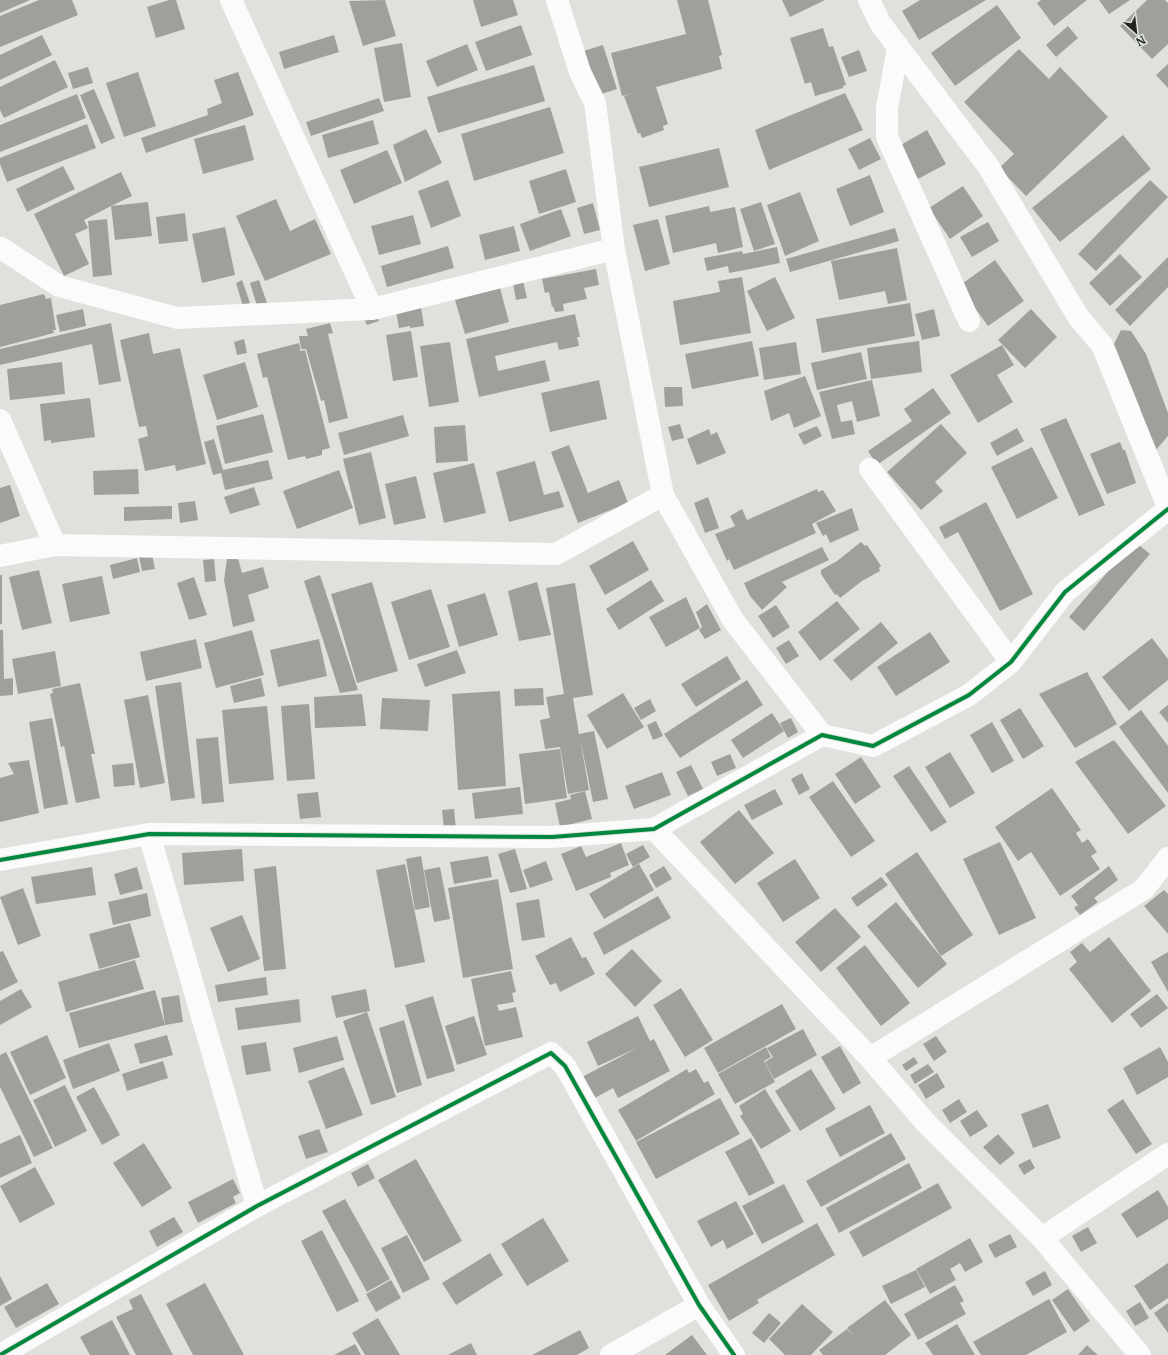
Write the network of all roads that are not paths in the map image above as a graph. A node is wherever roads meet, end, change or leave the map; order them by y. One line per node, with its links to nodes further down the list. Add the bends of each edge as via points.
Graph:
1 (231, 0): 7 (street)
2 (557, 0): 6 (street, via 580,72 595,103)
3 (869, 0): 4 (street, via 880,23)
4 (898, 48): 8 (street, via 887,108 887,137); 12 (street, via 988,166 1079,318 1102,345)
5 (0, 247): 7 (street, via 59,286 177,318)
6 (614, 249): 7 (street); 11 (street)
7 (372, 309)
8 (969, 321)
9 (0, 420): 13 (street)
10 (870, 469): 15 (street)
11 (663, 495): 13 (street, via 556,554); 16 (street, via 733,620)
12 (1168, 508): 15 (street, via 1065,592)
13 (55, 545): 14 (street)
14 (0, 556)
15 (1011, 662): 16 (street, via 969,695 873,746)
16 (822, 735): 17 (street)
17 (654, 829): 18 (street, via 552,837); 21 (street)
18 (149, 834): 20 (street); 23 (street)
19 (1168, 858): 21 (street, via 1144,889)
20 (0, 860)
21 (870, 1058): 24 (street, via 927,1124)
22 (1168, 1154): 24 (street)
23 (257, 1206): 25 (street, via 551,1053 565,1066); 26 (street)
24 (1042, 1238): 29 (street)
25 (699, 1305): 27 (street); 28 (street)
26 (0, 1355)
27 (611, 1355)
28 (734, 1355)
29 (1140, 1355)

